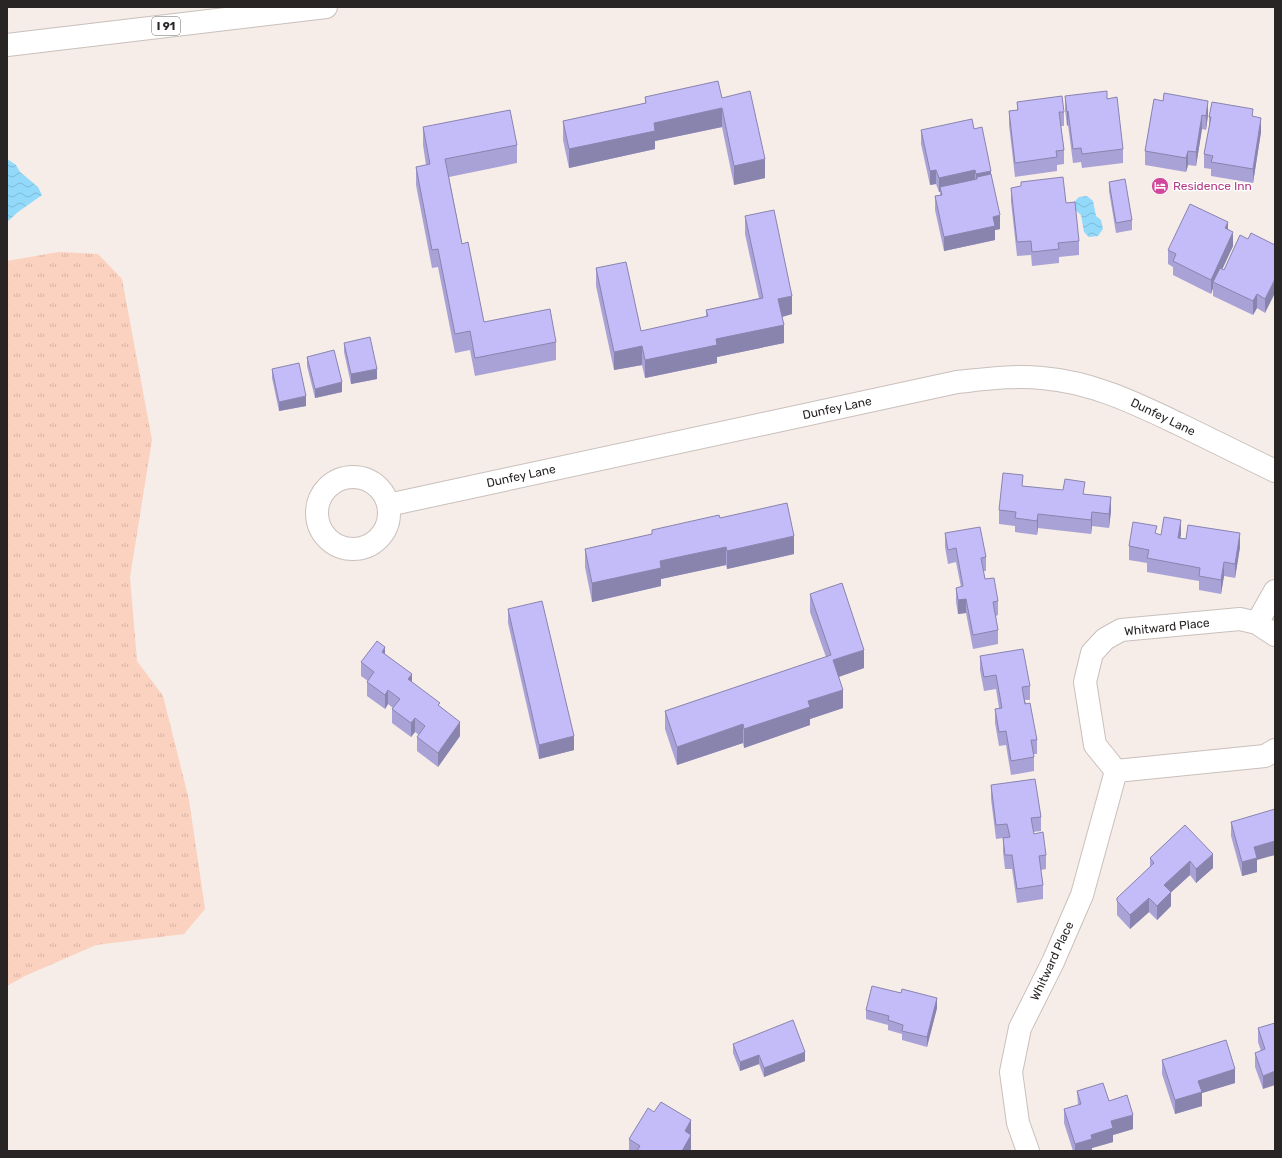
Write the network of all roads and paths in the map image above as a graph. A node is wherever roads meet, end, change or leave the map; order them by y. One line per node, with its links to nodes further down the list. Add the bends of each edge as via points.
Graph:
1 (326, 7): 2 (main road, I 91)
2 (7, 45)
3 (1275, 471): 4 (main road, Dunfey Lane, via 1125,398 1070,382 1007,377 957,382)
4 (388, 505)
5 (1275, 591): 6 (main road)
6 (1257, 623): 7 (main road, Whitward Place); 9 (main road, Whitward Place, via 1240,619 1121,630 1105,639 1092,653 1085,682 1095,744)
7 (1275, 635)
8 (1275, 750): 9 (main road, via 1265,756)
9 (1116, 771): 10 (main road, Whitward Place, via 1082,895 1020,1028 1011,1072 1018,1122)
10 (1028, 1151)

